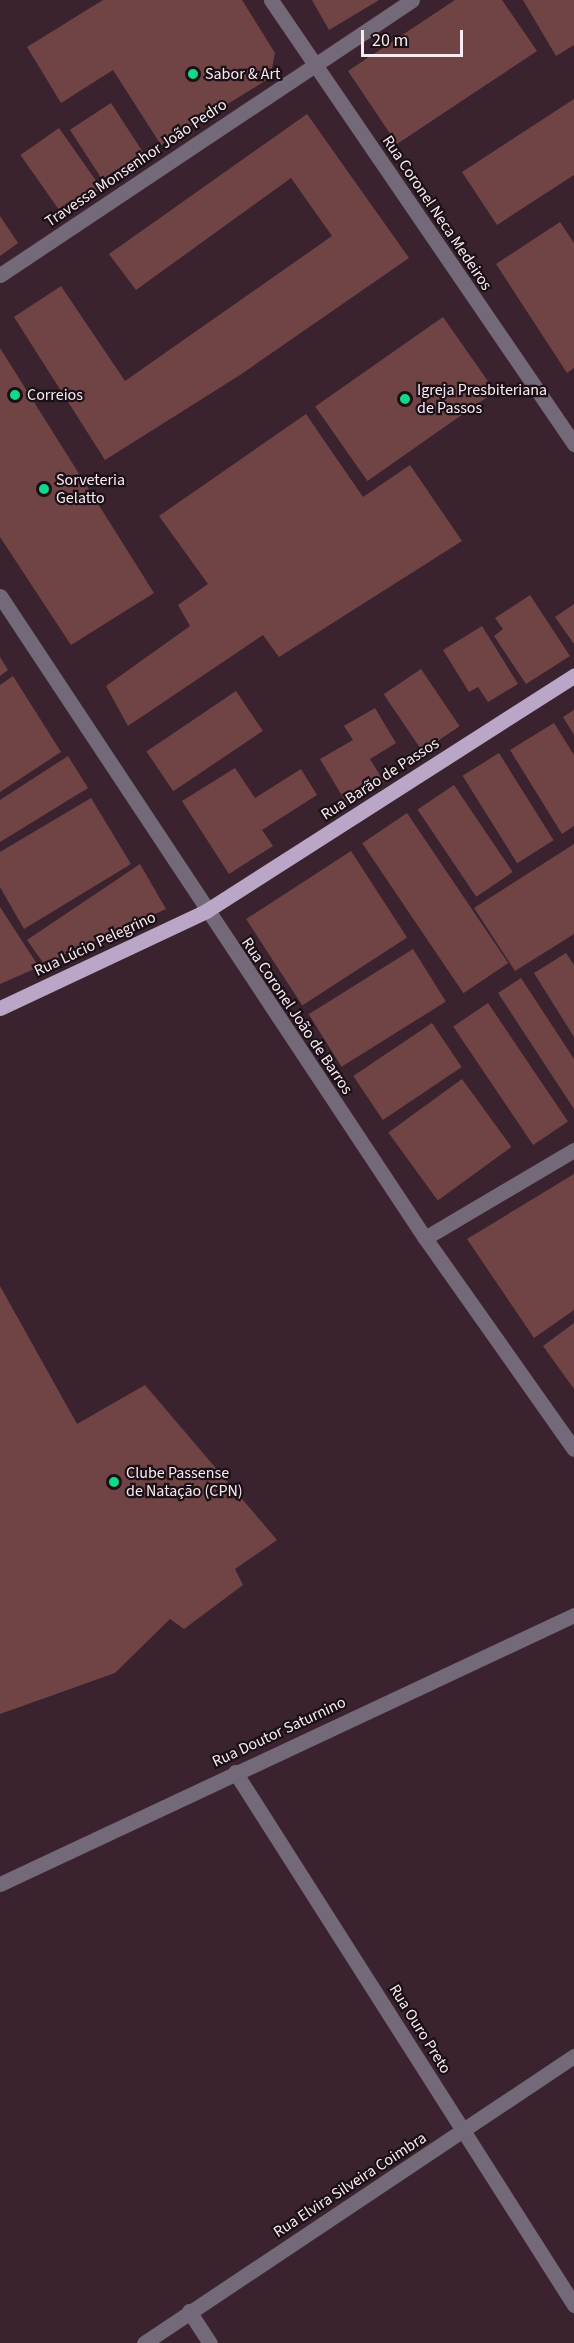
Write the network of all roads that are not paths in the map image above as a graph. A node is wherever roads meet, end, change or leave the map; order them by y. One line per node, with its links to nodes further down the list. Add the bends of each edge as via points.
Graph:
1 (271, 0): 3 (street, Rua Coronel Neca Medeiros)
2 (412, 0): 3 (street, Travessa Monsenhor João Pedro)
3 (314, 66): 4 (street, Travessa Monsenhor João Pedro); 5 (street, Rua Coronel Neca Medeiros)
4 (0, 275)
5 (574, 444)
6 (0, 596): 8 (street, Rua Coronel João de Barros)
7 (574, 676): 8 (main road, Rua Barão de Passos)
8 (206, 911): 9 (main road, Rua Lúcio Pelegrino); 11 (street, Rua Coronel João de Barros)
9 (0, 1008)
10 (574, 1150): 11 (street)
11 (425, 1238): 12 (street, Rua Coronel João de Barros)
12 (574, 1449)
13 (574, 1615): 14 (street, Rua Doutor Saturnino)
14 (235, 1772): 15 (street, Rua Doutor Saturnino); 17 (street, Rua Ouro Preto)
15 (0, 1884)
16 (574, 2056): 17 (street, Rua Elvira Silveira Coimbra)
17 (464, 2131): 18 (street, Rua Ouro Preto); 19 (street, Rua Elvira Silveira Coimbra)
18 (574, 2305)
19 (189, 2311): 20 (street, Rua Elvira Silveira Coimbra); 21 (street)
20 (144, 2343)
21 (210, 2343)

